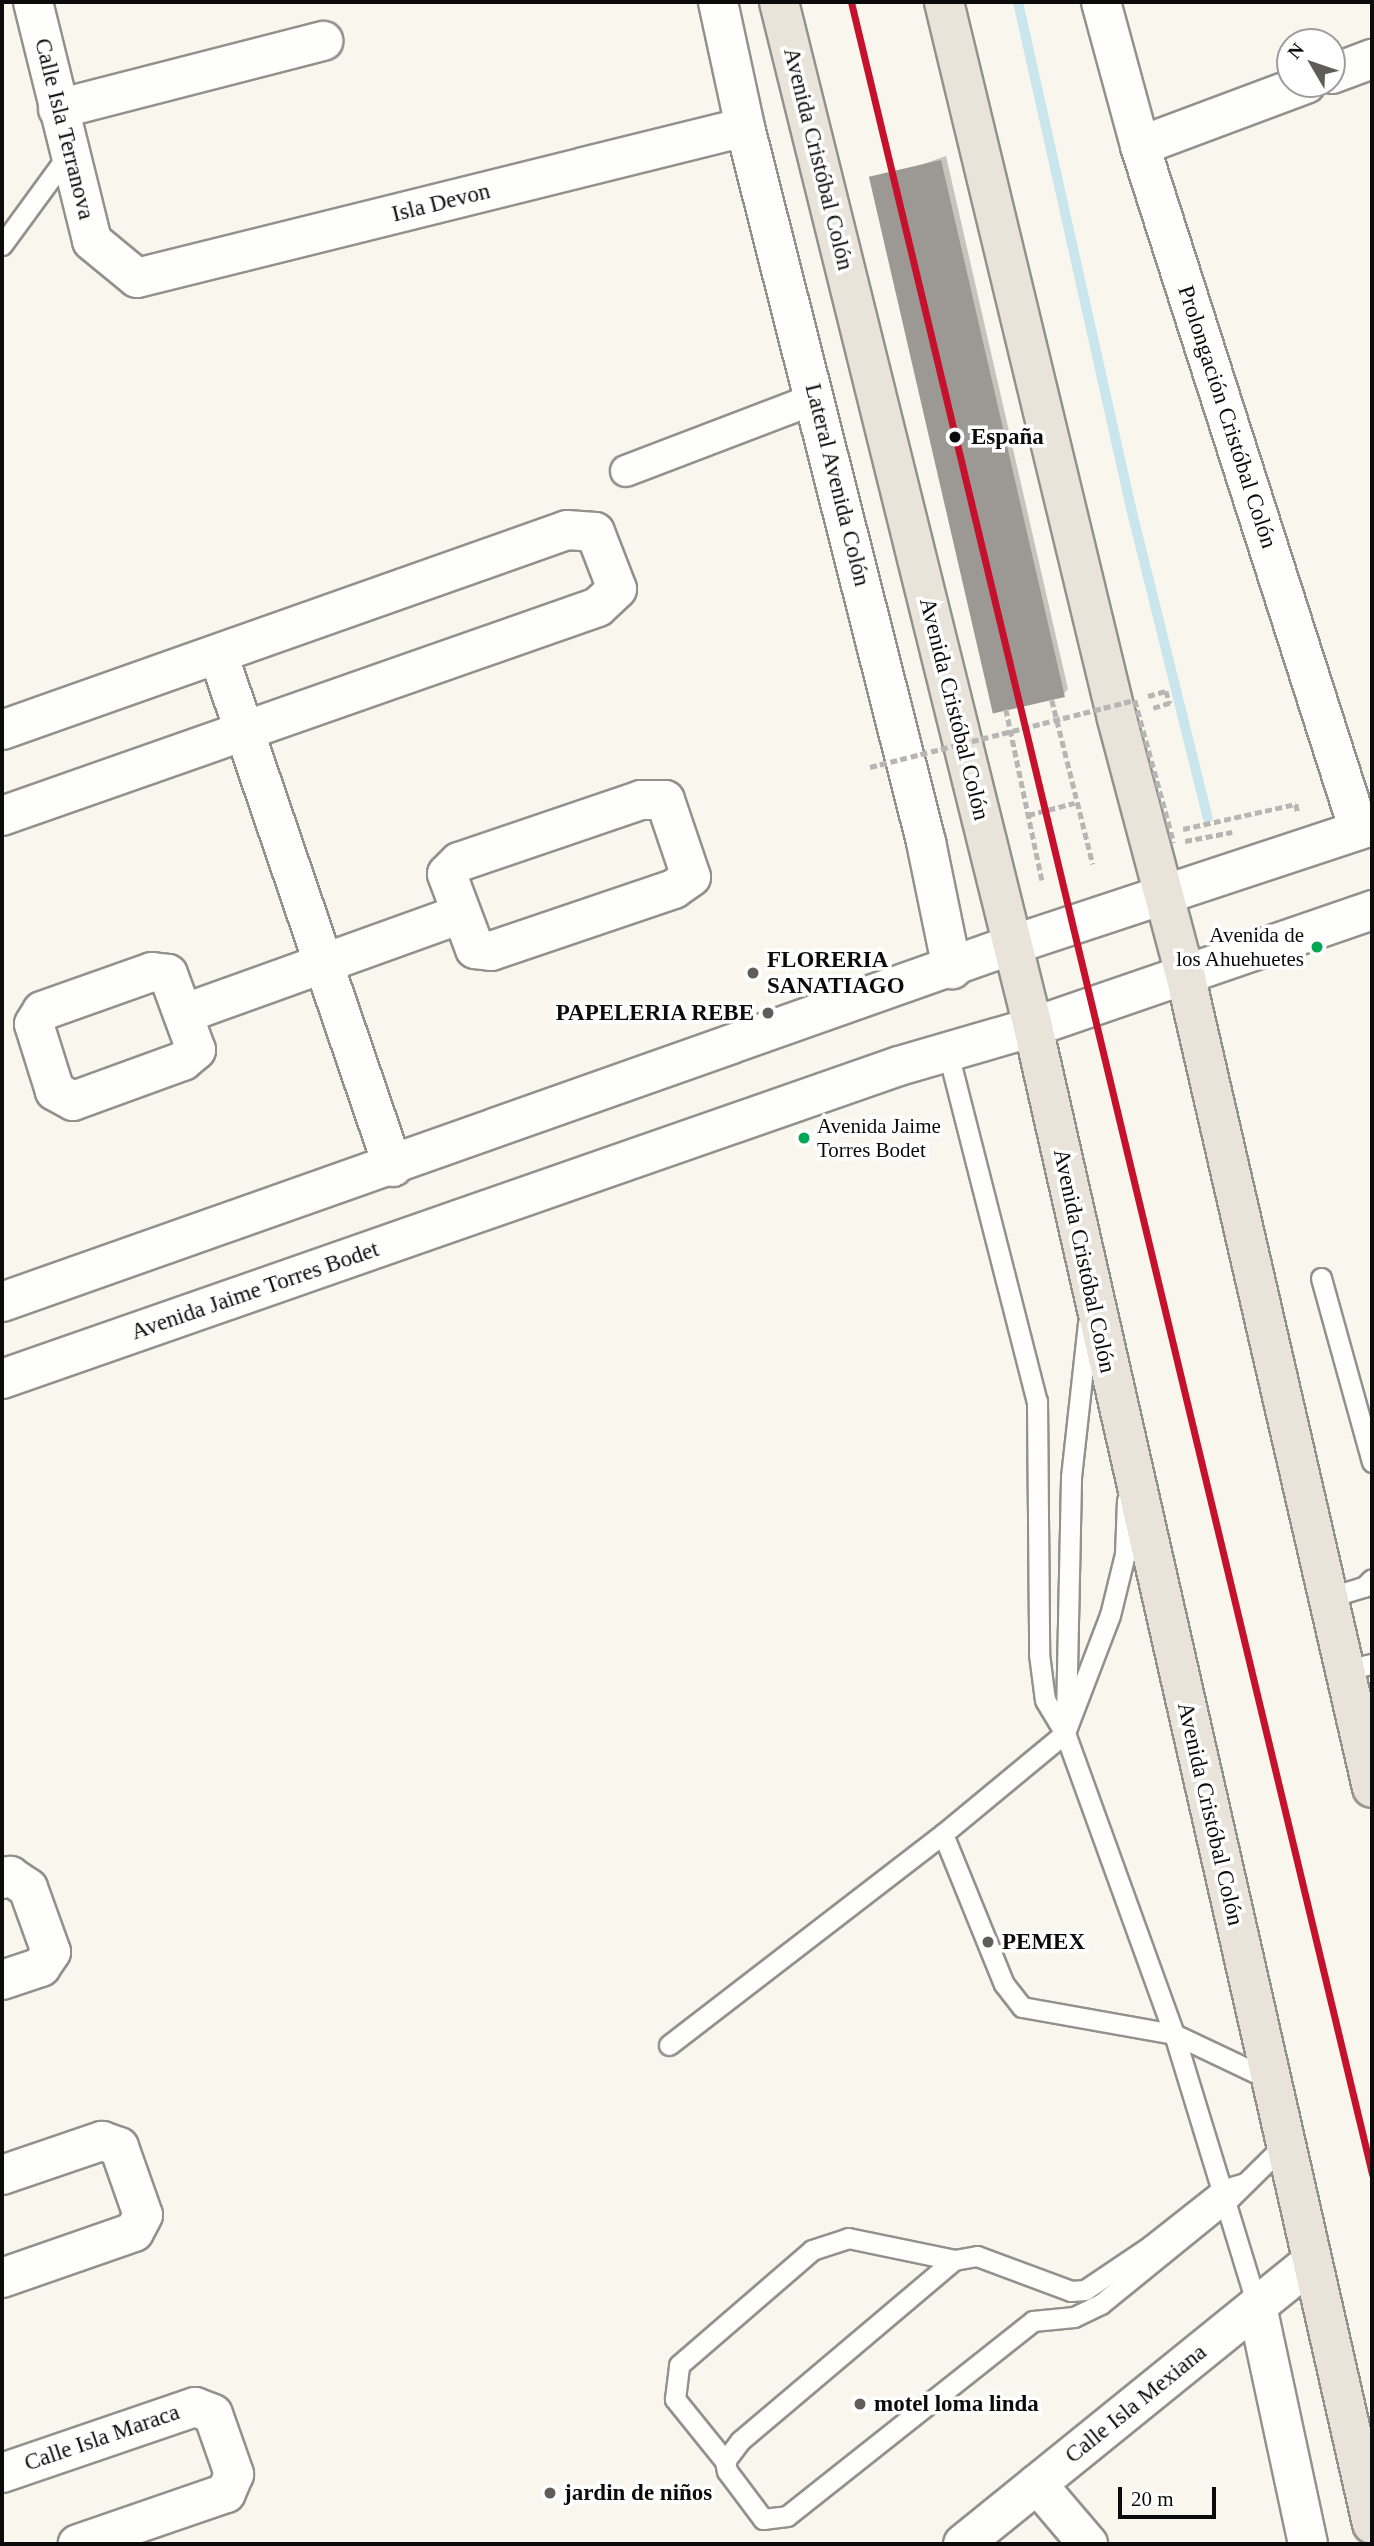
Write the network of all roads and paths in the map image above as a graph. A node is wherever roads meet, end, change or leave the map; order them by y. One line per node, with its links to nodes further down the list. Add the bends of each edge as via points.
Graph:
1 (33, 2): 10 (street, Calle Isla Terranova)
2 (718, 2): 11 (street, Lateral Avenida Colón)
3 (779, 2): 38 (main road, Avenida Cristóbal Colón)
4 (944, 2): 32 (main road)
5 (1101, 2): 12 (street, Prolongación Cristóbal Colón)
6 (323, 41): 10 (street)
7 (1372, 60): 8 (street)
8 (1346, 70)
9 (1276, 96): 12 (street)
10 (58, 109): 13 (street, Calle Isla Terranova)
11 (745, 127): 15 (street, Isla Devon); 16 (street, Lateral Avenida Colón)
12 (1140, 146): 30 (street, Prolongación Cristóbal Colón)
13 (69, 152): 14 (lane); 15 (street, Calle Isla Terranova, via 92,241)
14 (2, 244)
15 (137, 278)
16 (815, 399): 17 (street); 40 (street, Lateral Avenida Colón, via 926,842)
17 (626, 471)
18 (218, 654): 23 (street); 24 (street); 24 (street, via 566,530 596,532 617,589 598,607)
19 (1052, 700): 26 (path)
20 (1135, 700): 22 (path, via 1166,691 1170,703); 25 (path, bridge); 32 (path, bridge)
21 (1006, 709): 27 (path)
22 (1133, 714)
23 (2, 730)
24 (244, 731): 28 (street); 39 (street)
25 (870, 767)
26 (1075, 803): 27 (path); 33 (path)
27 (1028, 815): 34 (path)
28 (2, 816)
29 (1287, 821): 32 (path, via 1300,818 1296,804)
30 (1365, 828): 35 (street)
31 (1237, 831): 32 (path)
32 (1162, 841): 35 (main road)
33 (1093, 864)
34 (1042, 880)
35 (1164, 894): 38 (street); 41 (main road)
36 (1372, 910): 41 (street, Avenida Jaime Torres Bodet)
37 (461, 914): 37 (street, via 447,874 459,862 640,800 665,800 691,877 674,889 491,951 475,948); 39 (street)
38 (1013, 945): 40 (street); 43 (main road, Avenida Cristóbal Colón)
39 (323, 964): 42 (street); 45 (street)
40 (952, 969): 45 (street)
41 (1185, 974): 43 (street, Avenida Jaime Torres Bodet); 53 (main road)
42 (183, 1014)
43 (1033, 1027): 44 (street, Avenida Jaime Torres Bodet); 47 (main road, Avenida Cristóbal Colón)
44 (948, 1053): 49 (street, Avenida Jaime Torres Bodet); 55 (lane, via 1037,1401 1039,1654 1049,1714)
45 (393, 1167): 48 (street)
46 (1321, 1279): 51 (lane)
47 (1091, 1296): 50 (main road, Avenida Cristóbal Colón); 55 (lane, via 1071,1477)
48 (2, 1302)
49 (2, 1379)
50 (1128, 1458): 55 (lane, via 1125,1554 1110,1615); 62 (main road, Avenida Cristóbal Colón)
51 (1372, 1462)
52 (1372, 1579): 53 (lane, via 1364,1587)
53 (1327, 1598): 54 (main road)
54 (1359, 1667): 56 (main road)
55 (1065, 1733): 57 (lane); 60 (lane)
56 (1372, 1788)
57 (943, 1834): 60 (lane, via 1014,2000 1032,2011); 61 (lane)
58 (2, 1879): 59 (street, via 9,1876 28,1888 51,1952 41,1967)
59 (2, 1980)
60 (1174, 2034): 62 (lane); 65 (lane)
61 (669, 2045)
62 (1272, 2081): 63 (main road, Avenida Cristóbal Colón)
63 (1285, 2144): 65 (lane); 67 (main road, Avenida Cristóbal Colón)
64 (2, 2175): 68 (street, via 102,2141 119,2147 143,2215 134,2232)
65 (1223, 2197): 66 (lane, via 1085,2290 1071,2291 977,2256); 69 (lane); 70 (lane, via 1101,2304 1073,2317 1033,2321 787,2516 772,2521 760,2516)
66 (954, 2260): 70 (lane, via 740,2441); 70 (lane, via 848,2238 812,2250 699,2347 679,2365 675,2399)
67 (1310, 2263): 69 (street, Calle Isla Mexiana); 73 (main road, Avenida Cristóbal Colón)
68 (2, 2278)
69 (1257, 2306): 72 (street, Calle Isla Mexiana); 77 (street)
70 (725, 2461)
71 (2, 2473): 74 (street, Calle Isla Maraca, via 195,2407 212,2414 234,2474 226,2493)
72 (1037, 2484): 75 (street, Calle Isla Mexiana); 76 (street)
73 (1372, 2524)
74 (78, 2544)
75 (963, 2544)
76 (1088, 2544)
77 (1308, 2544)

